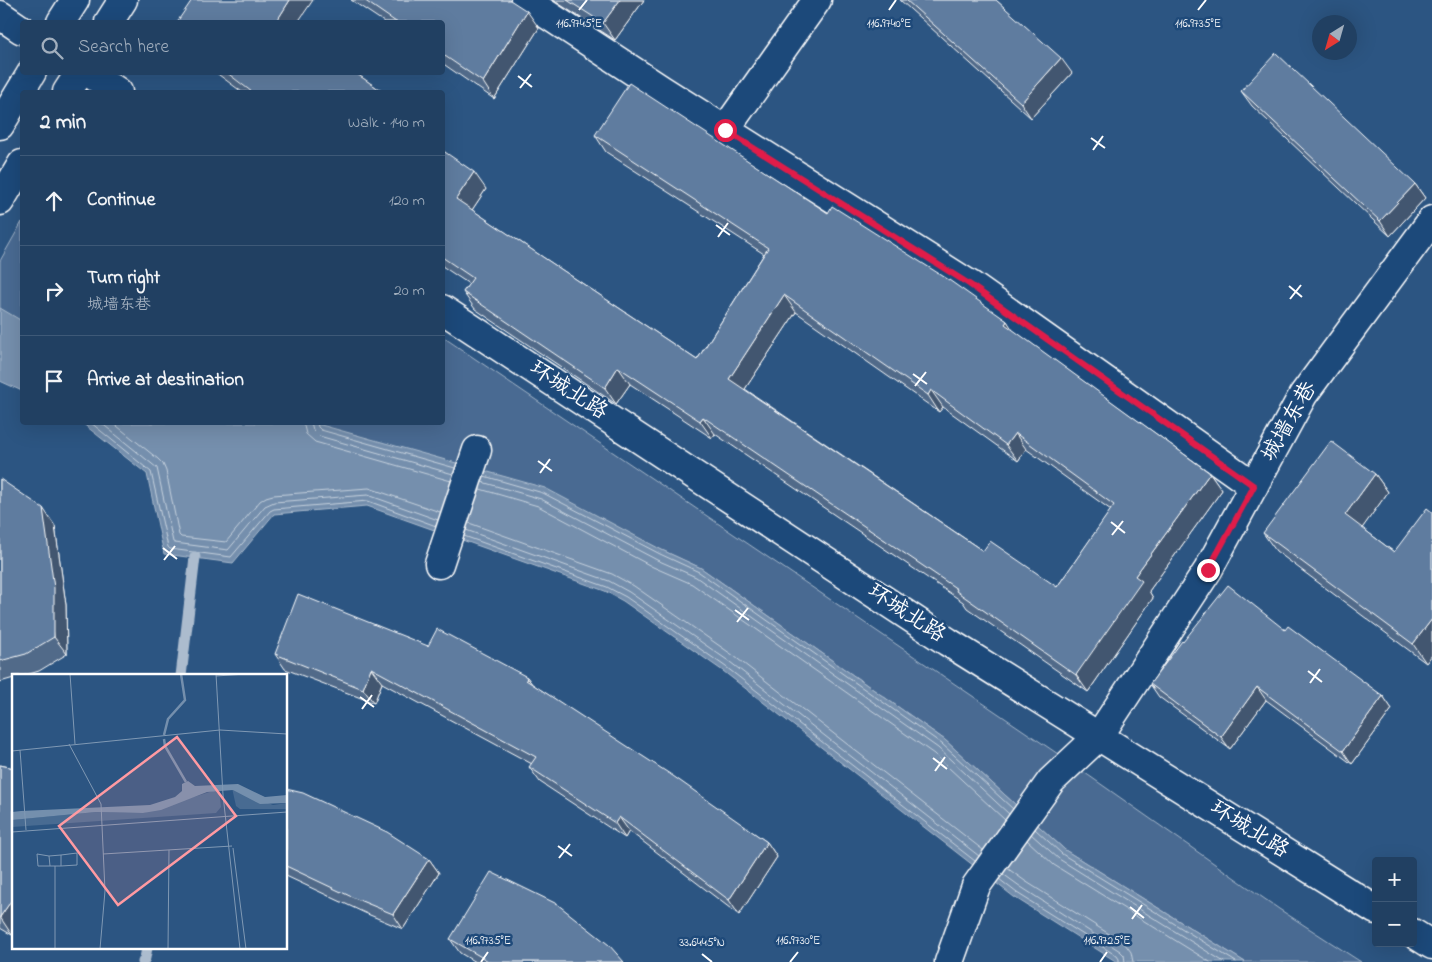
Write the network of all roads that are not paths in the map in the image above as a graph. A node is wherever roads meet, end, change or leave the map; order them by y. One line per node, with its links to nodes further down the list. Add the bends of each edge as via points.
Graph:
1 (75, 0): 6 (street)
2 (122, 0): 7 (street)
3 (524, 0): 17 (street)
4 (817, 0): 17 (street)
5 (0, 15): 8 (street)
6 (62, 20)
7 (110, 20)
8 (20, 29)
9 (30, 75): 12 (street)
10 (78, 75): 13 (street)
11 (92, 75): 14 (street)
12 (21, 90)
13 (68, 90)
14 (115, 90)
15 (20, 92): 16 (street)
16 (0, 125)
17 (725, 130): 23 (street, via 969,284)
18 (20, 167): 19 (street)
19 (0, 201)
20 (1432, 220): 23 (street, 城墙东巷, via 1303,396)
21 (445, 310): 25 (street, 环城北路, via 948,642)
22 (477, 450): 24 (street)
23 (1254, 486): 25 (street, 城墙东巷, via 1208,570)
24 (439, 564)
25 (1099, 736): 26 (street, 环城北路); 29 (street, 城墙东巷, via 1051,781 976,886)
26 (1372, 907)
27 (1417, 936): 28 (street)
28 (1432, 945)
29 (948, 962)

